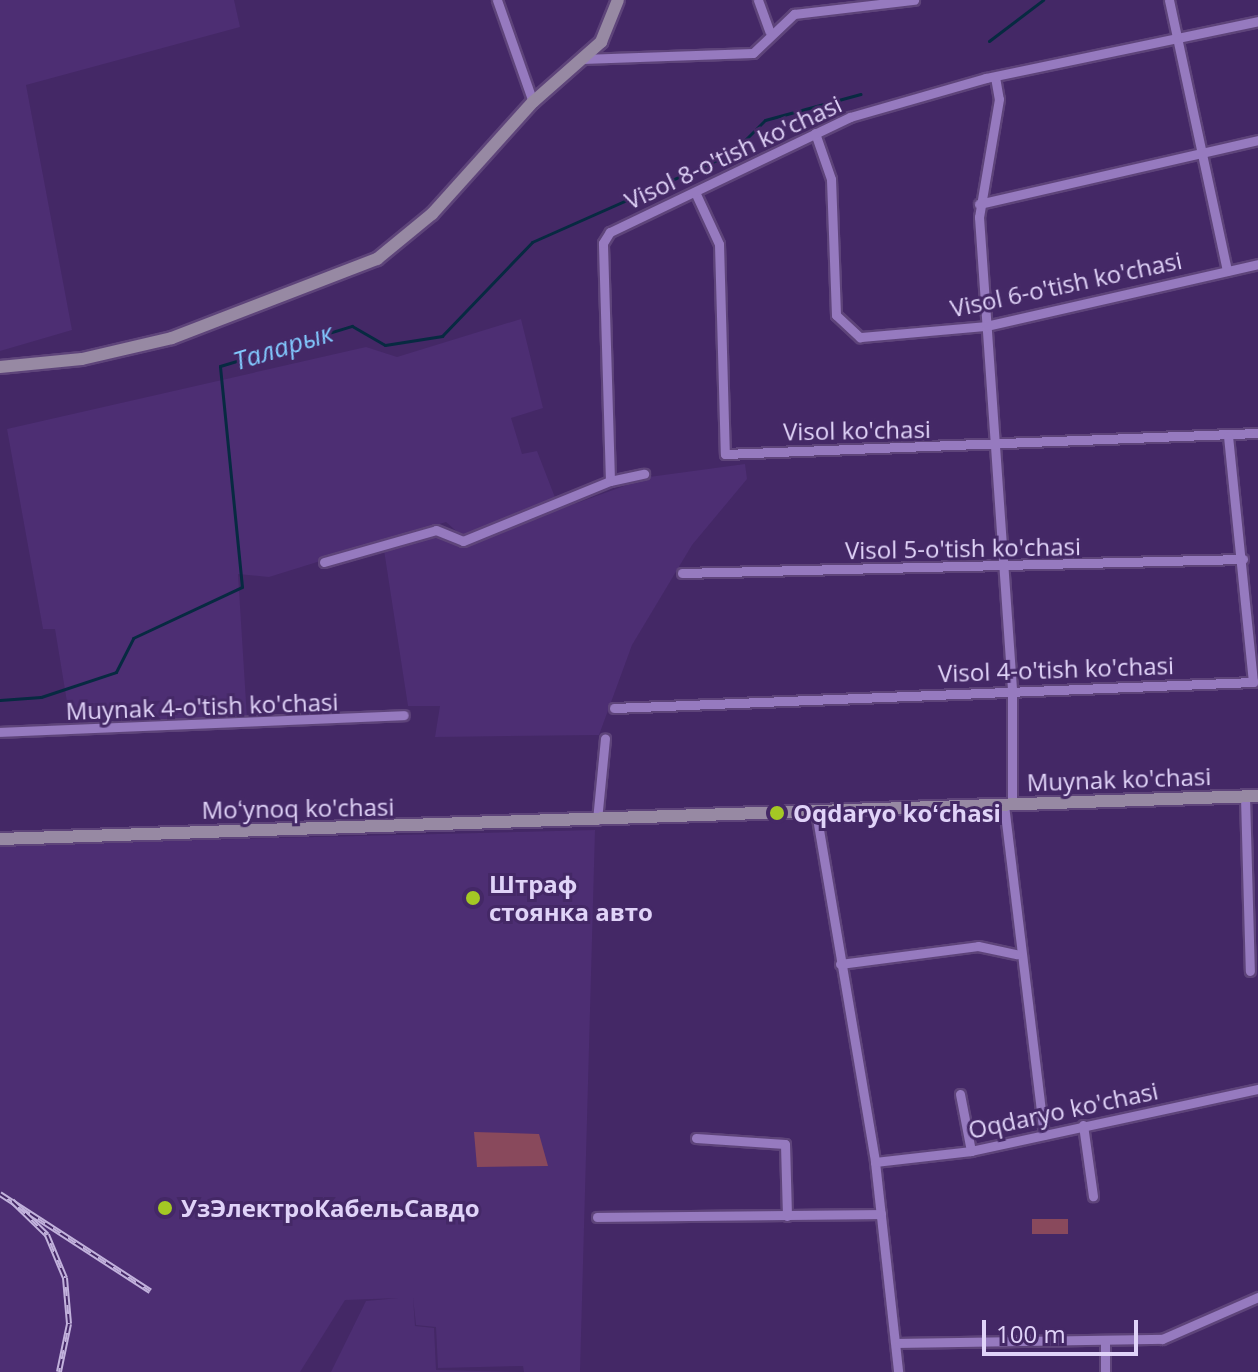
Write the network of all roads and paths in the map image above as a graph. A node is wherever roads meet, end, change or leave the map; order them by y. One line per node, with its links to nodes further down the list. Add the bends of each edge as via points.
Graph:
1 (497, 0): 11 (street)
2 (618, 0): 9 (street, via 608,34)
3 (758, 0): 7 (street)
4 (914, 0): 7 (street, via 794,14)
5 (1169, 0): 8 (street)
6 (1258, 21): 8 (street, Visol 8-o'tish ko'chasi)
7 (769, 31): 9 (street, via 753,53)
8 (1176, 39): 10 (street, Visol 8-o'tish ko'chasi); 14 (street)
9 (582, 59): 11 (street)
10 (995, 77): 12 (street, Visol 8-o'tish ko'chasi); 16 (street, via 999,99)
11 (533, 102): 20 (street, via 432,214 360,268 172,338 82,359)
12 (815, 133): 15 (street, Visol 8-o'tish ko'chasi); 19 (street, Visol 6-o'tish ko'chasi, via 831,179 838,319 860,337)
13 (1258, 140): 14 (street)
14 (1201, 153): 16 (street); 18 (street)
15 (695, 192): 23 (street, Visol ko'chasi, via 719,244 725,454); 25 (street, Visol 8-o'tish ko'chasi, via 610,232 603,243)
16 (979, 204): 19 (street)
17 (1258, 264): 18 (street, Visol 6-o'tish ko'chasi)
18 (1227, 271): 19 (street, Visol 6-o'tish ko'chasi)
19 (986, 326): 23 (street)
20 (0, 367)
21 (1258, 433): 22 (street, Visol ko'chasi)
22 (1228, 436): 23 (street, Visol ko'chasi); 26 (street, Visol 4-o'tish ko'chasi)
23 (995, 447): 28 (street)
24 (644, 474): 25 (street)
25 (610, 481): 27 (street, via 463,541 436,530)
26 (1243, 559): 28 (street, Visol 5-o'tish ko'chasi); 30 (street, Visol 4-o'tish ko'chasi, via 1253,682)
27 (324, 562)
28 (1005, 567): 29 (street, Visol 5-o'tish ko'chasi); 30 (street)
29 (682, 573)
30 (1012, 690): 31 (street, Visol 4-o'tish ko'chasi); 36 (street)
31 (614, 708)
32 (404, 715): 33 (street, Muynak 4-o'tish ko'chasi)
33 (0, 732)
34 (605, 738): 38 (street)
35 (1252, 796): 36 (street, Muynak ko'chasi); 42 (street)
36 (1008, 805): 37 (street, Muynak ko'chasi); 40 (street)
37 (816, 812): 38 (street, Muynak ko'chasi); 41 (street)
38 (597, 820): 39 (street, Moʻynoq ko'chasi)
39 (0, 839)
40 (1017, 954): 41 (street, via 978,946); 46 (street)
41 (840, 964): 49 (street)
42 (1250, 971)
43 (1258, 1089): 45 (street, Oqdaryo ko'chasi)
44 (960, 1094): 48 (street)
45 (1083, 1125): 46 (street, Oqdaryo ko'chasi); 50 (street)
46 (1044, 1135): 48 (street, Oqdaryo ko'chasi)
47 (696, 1138): 52 (street, via 785,1144)
48 (971, 1151): 49 (street, Oqdaryo ko'chasi)
49 (875, 1162): 51 (street)
50 (1093, 1196)
51 (881, 1214): 52 (street); 56 (street)
52 (787, 1216): 53 (street)
53 (597, 1217)
54 (1258, 1297): 55 (street, via 1162,1339)
55 (1105, 1341): 56 (street); 58 (street)
56 (899, 1343): 57 (street)
57 (898, 1372)
58 (1105, 1372)

